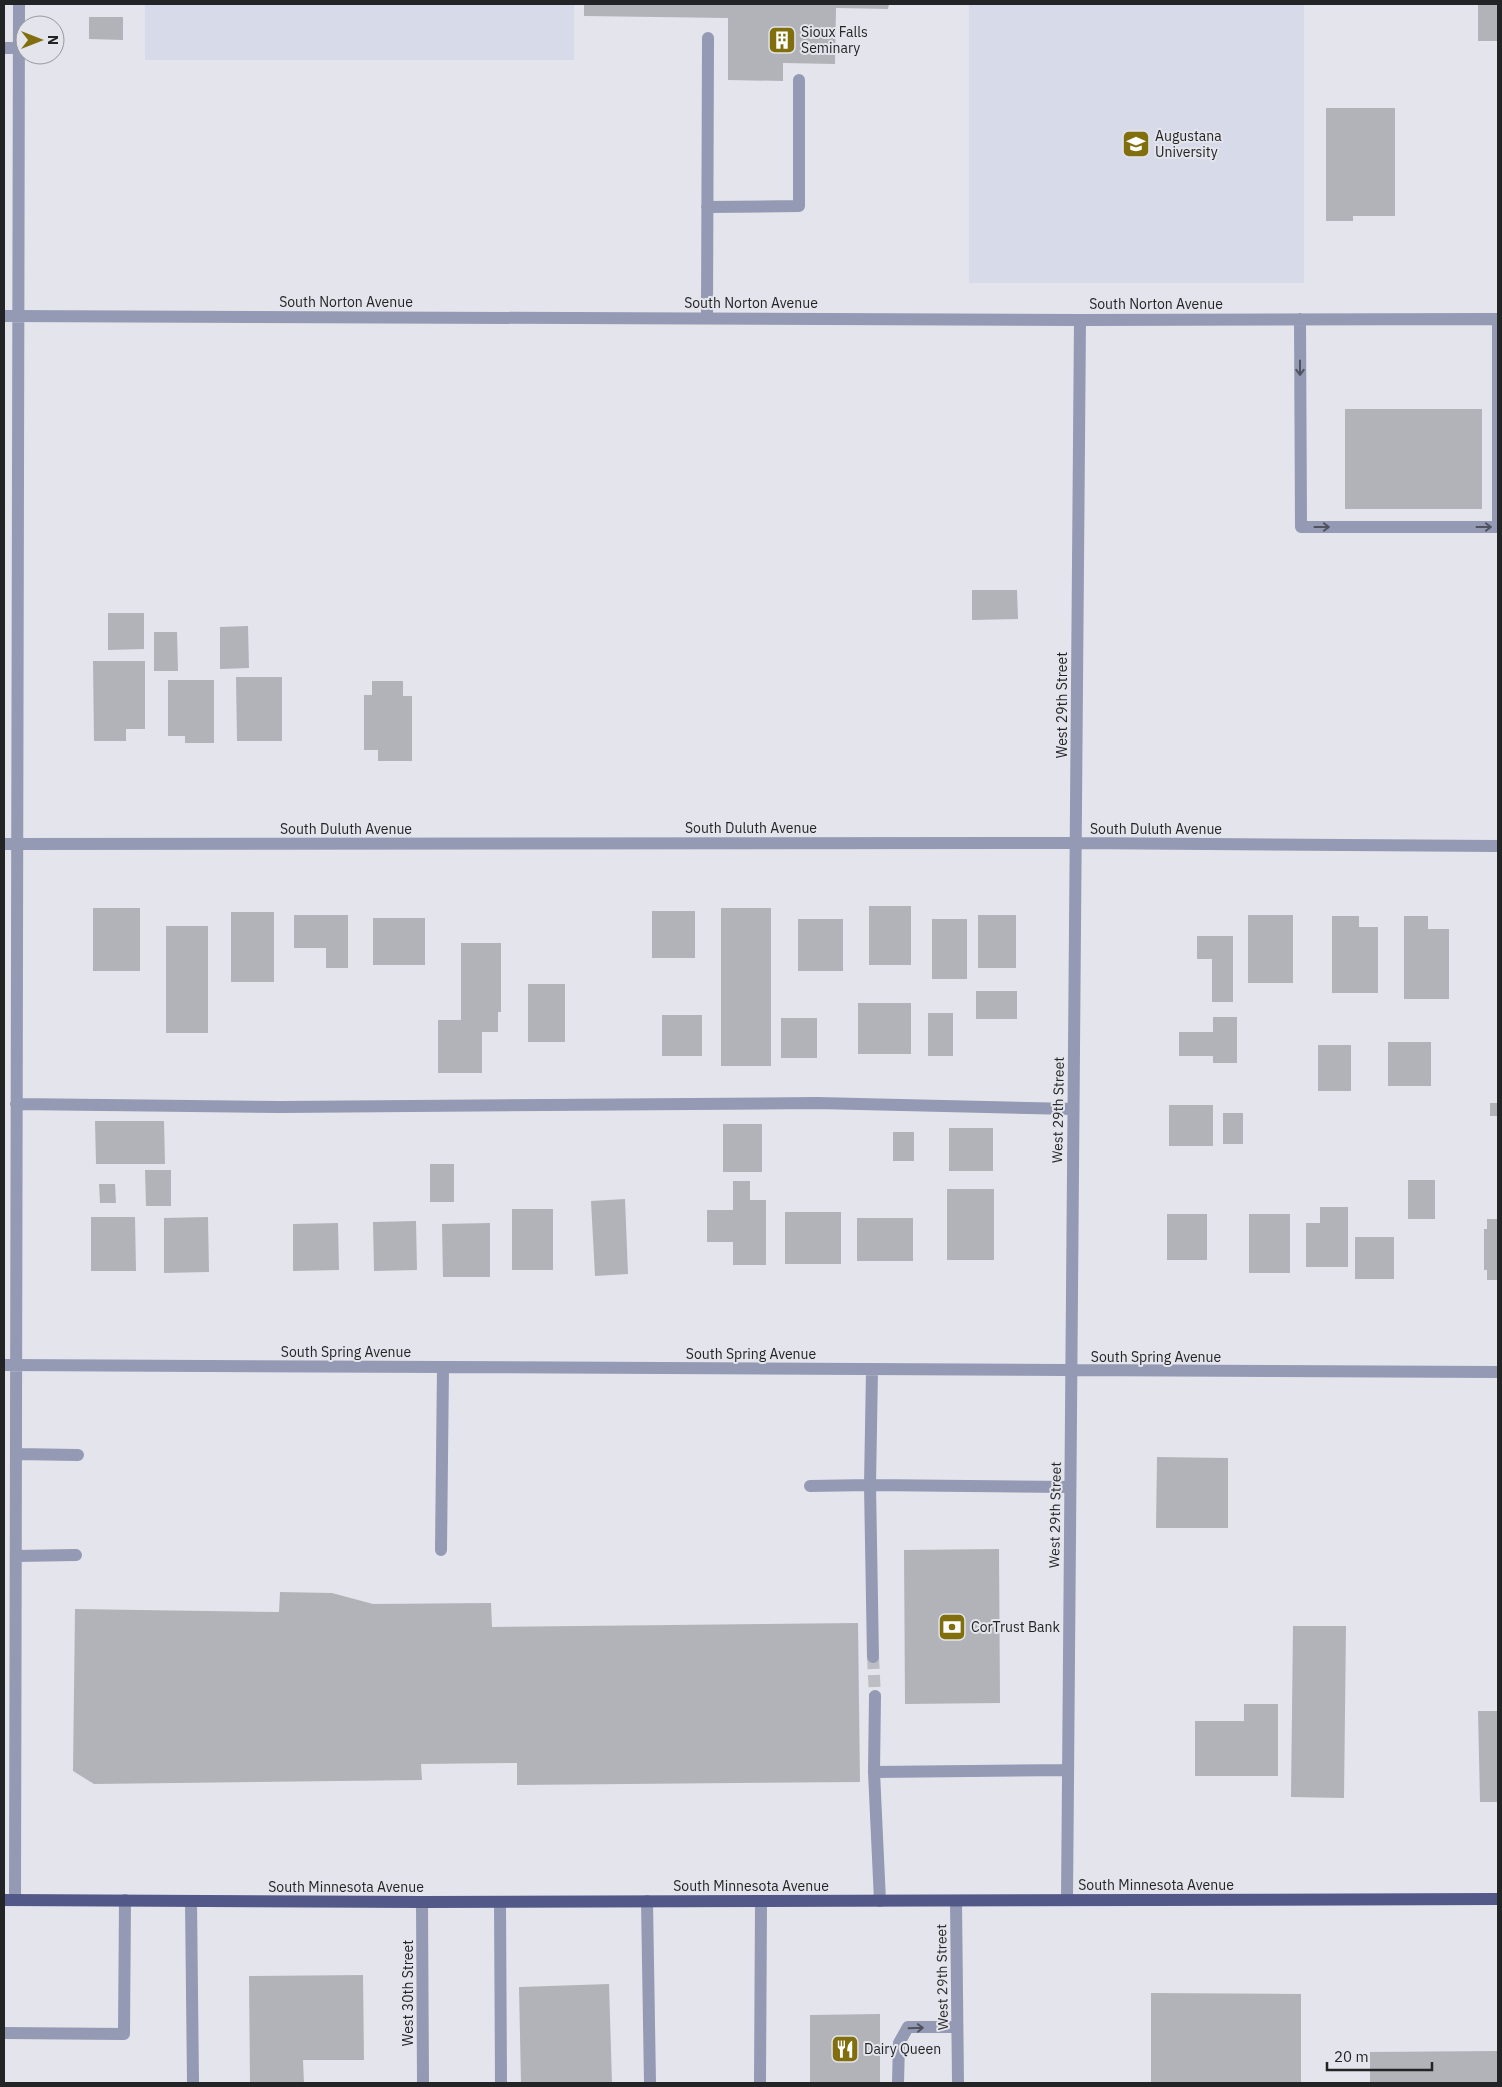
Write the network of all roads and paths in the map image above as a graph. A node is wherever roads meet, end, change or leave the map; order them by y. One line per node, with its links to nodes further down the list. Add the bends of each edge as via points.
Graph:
1 (708, 38): 4 (street)
2 (19, 65): 6 (street)
3 (799, 80): 4 (street, via 799,206)
4 (707, 206): 7 (street)
5 (4, 316): 6 (street, South Norton Avenue)
6 (18, 316): 7 (street, South Norton Avenue); 13 (street)
7 (707, 318): 10 (street, South Norton Avenue)
8 (1498, 318): 9 (street, South Norton Avenue); 9 (street, one-way to 8, via 1301,527 1498,527)
9 (1300, 319): 10 (street, South Norton Avenue)
10 (1080, 320): 11 (street, West 29th Street)
11 (1076, 843): 13 (street, South Duluth Avenue); 14 (street, South Duluth Avenue); 16 (street, West 29th Street)
12 (4, 844): 13 (street, South Duluth Avenue)
13 (18, 844): 15 (street)
14 (1498, 846)
15 (16, 1104): 16 (street, via 290,1107 817,1103); 17 (street)
16 (1073, 1109): 20 (street, West 29th Street)
17 (10, 1365): 18 (street, South Spring Avenue); 22 (street)
18 (443, 1367): 19 (street, South Spring Avenue); 27 (street)
19 (872, 1370): 20 (street, South Spring Avenue); 24 (street)
20 (1071, 1372): 21 (street, South Spring Avenue); 26 (street, West 29th Street)
21 (1498, 1372)
22 (16, 1454): 23 (street); 29 (street)
23 (78, 1455)
24 (870, 1485): 25 (street); 26 (street); 30 (street)
25 (810, 1486)
26 (1070, 1487): 32 (street, West 29th Street)
27 (441, 1550)
28 (76, 1555): 29 (street)
29 (16, 1556): 35 (street)
30 (873, 1657)
31 (875, 1696): 33 (street)
32 (1068, 1770): 33 (street); 37 (street, West 29th Street)
33 (874, 1772): 41 (street)
34 (1498, 1899): 37 (main road, South Minnesota Avenue)
35 (9, 1900): 36 (main road, South Minnesota Avenue)
36 (125, 1900): 38 (main road, South Minnesota Avenue); 46 (street, via 124,2034)
37 (1067, 1900): 42 (main road, South Minnesota Avenue)
38 (191, 1901): 43 (main road, South Minnesota Avenue); 47 (street)
39 (647, 1901): 40 (main road, South Minnesota Avenue); 44 (main road, South Minnesota Avenue); 50 (street)
40 (761, 1901): 41 (main road, South Minnesota Avenue); 51 (street)
41 (880, 1901): 42 (main road, South Minnesota Avenue)
42 (956, 1901): 45 (street, West 29th Street)
43 (422, 1902): 44 (main road, South Minnesota Avenue); 48 (street, West 30th Street)
44 (500, 1902): 49 (street)
45 (957, 2027): 52 (street, one-way to 45, via 899,2043 908,2027); 53 (street, West 29th Street)
46 (4, 2032)
47 (193, 2083)
48 (423, 2083)
49 (502, 2083)
50 (650, 2083)
51 (760, 2083)
52 (898, 2083)
53 (958, 2083)

